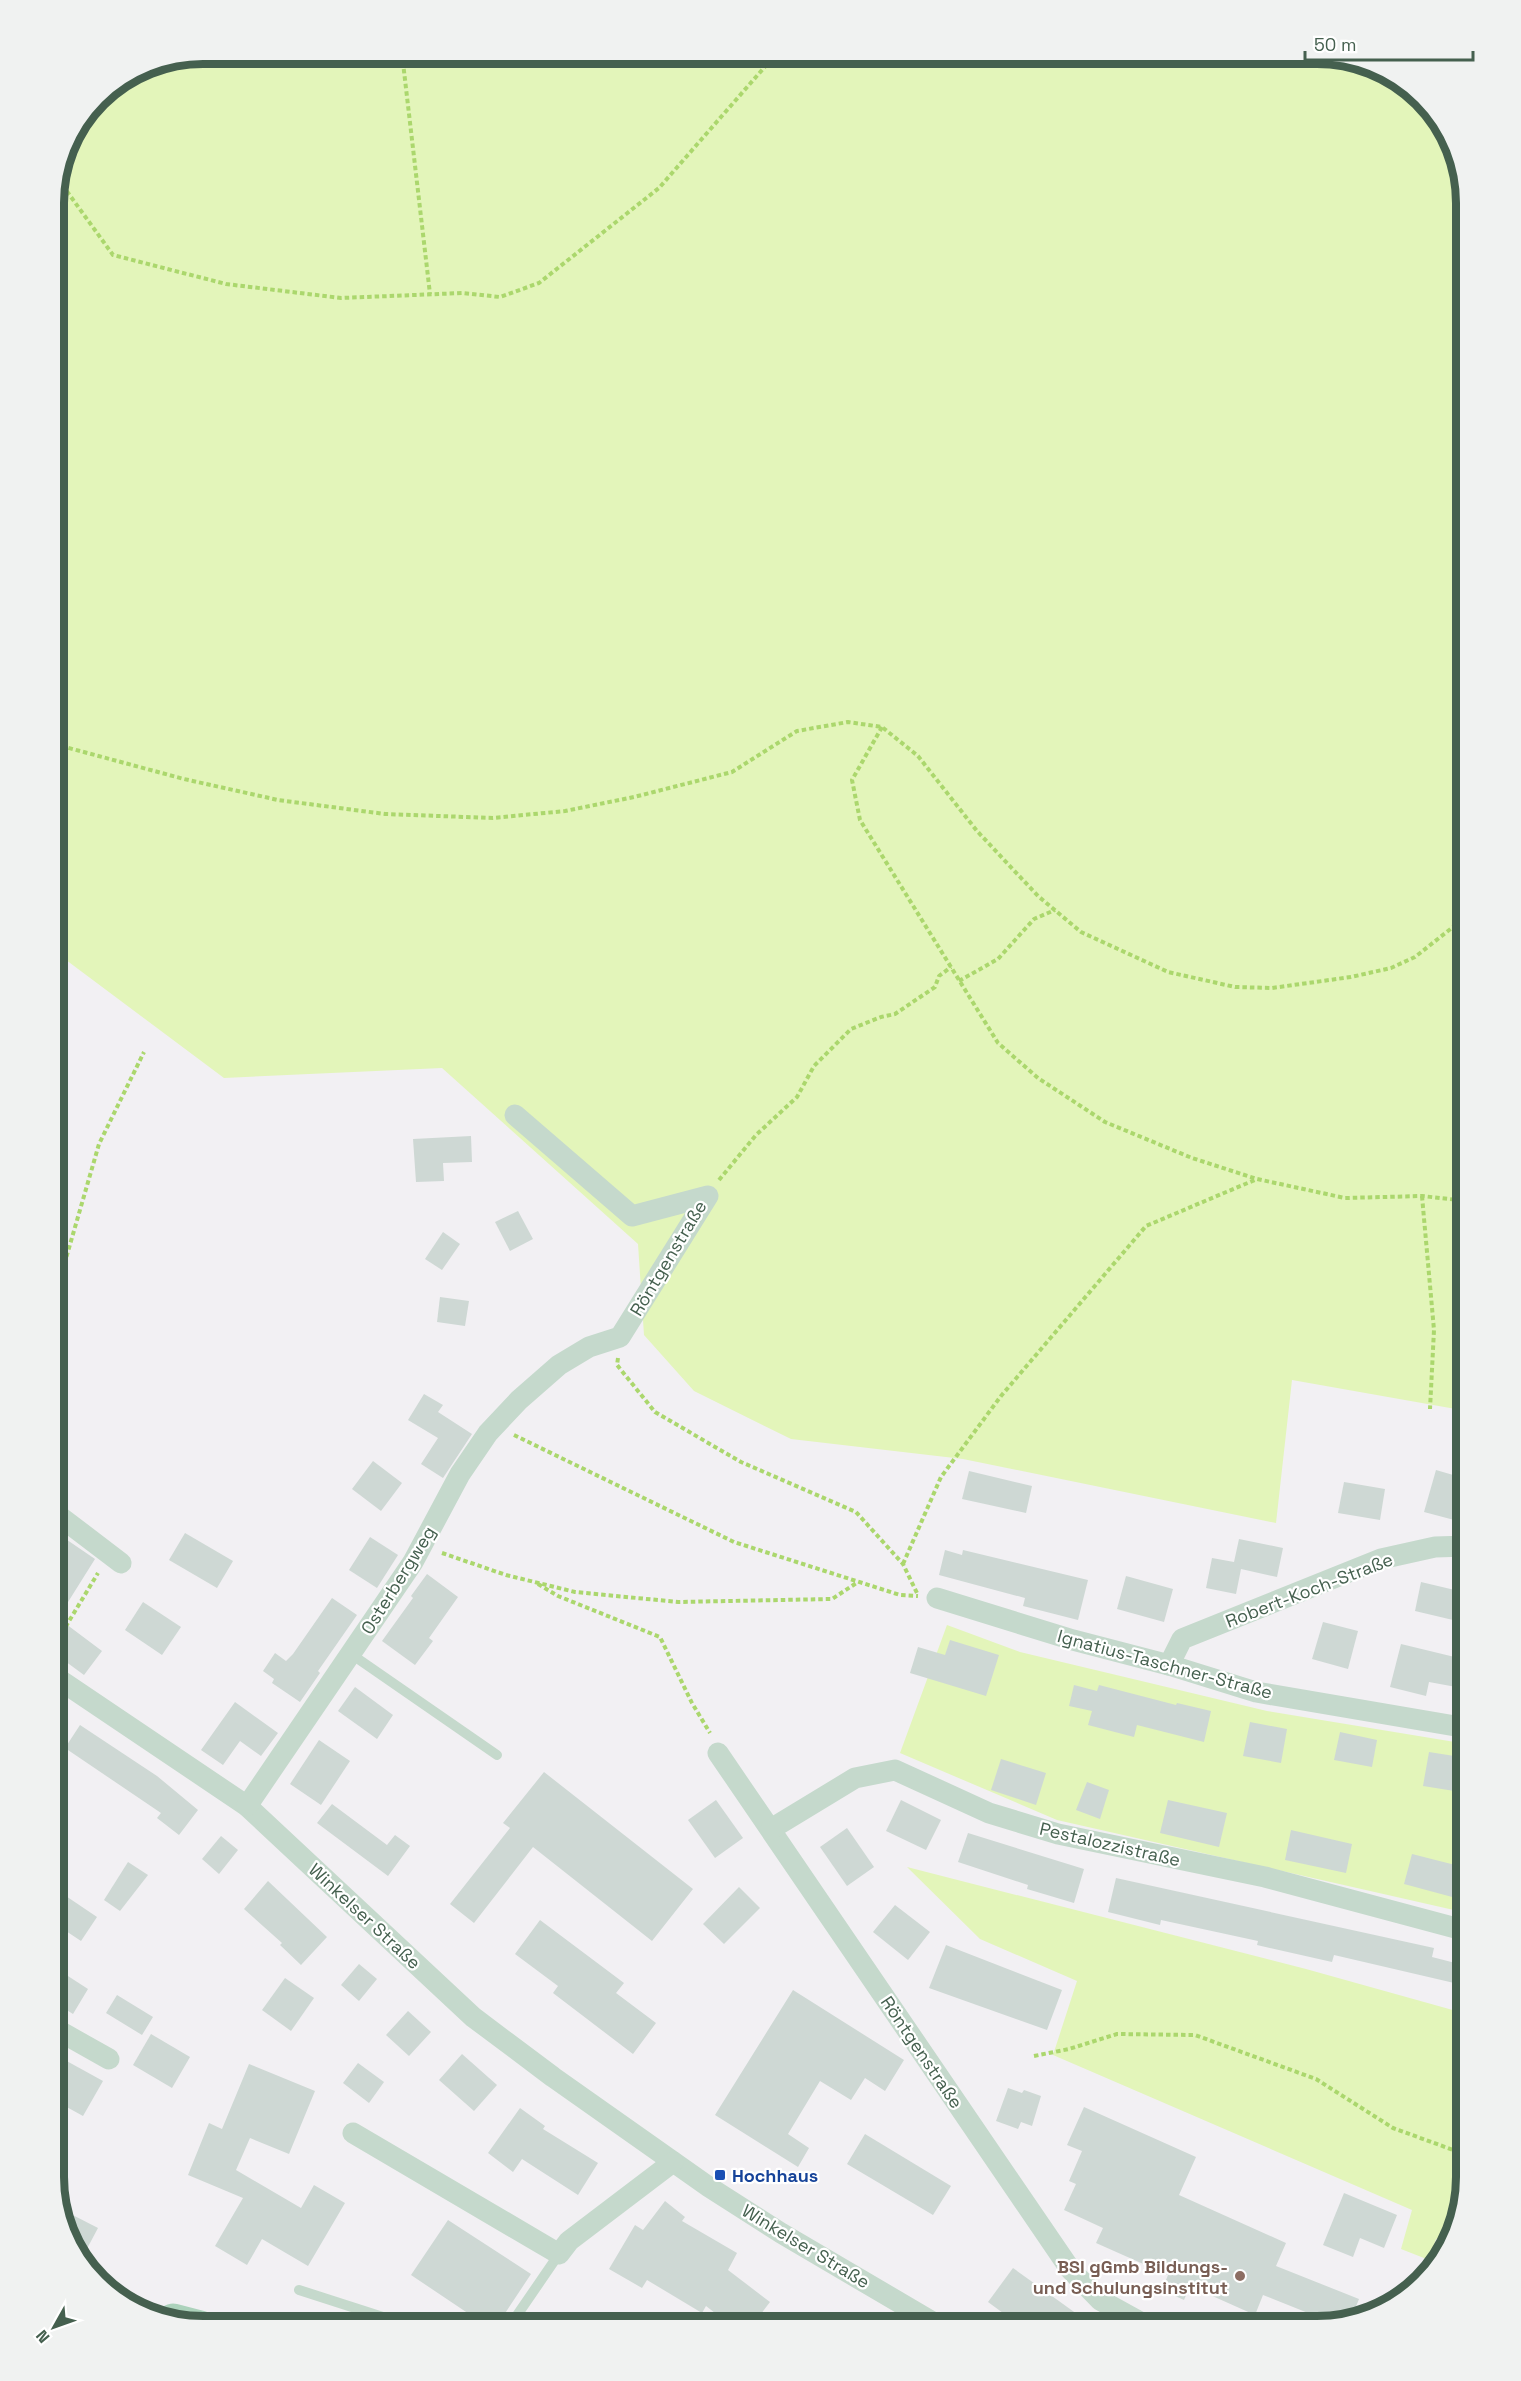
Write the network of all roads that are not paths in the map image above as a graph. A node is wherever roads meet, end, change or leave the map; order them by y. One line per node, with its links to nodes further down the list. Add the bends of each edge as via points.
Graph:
1 (515, 1115): 2 (street, Röntgenstraße, via 632,1216 708,1196 620,1336 589,1347)
2 (559, 1365): 7 (street, Osterbergweg, via 495,1426 460,1474 422,1546)
3 (64, 1520): 5 (street)
4 (1456, 1546): 8 (street, Robert-Koch-Straße, via 1381,1559 1182,1639)
5 (115, 1559)
6 (928, 1597): 8 (street, Ignatius-Taschner-Straße)
7 (351, 1654): 12 (lane); 13 (street, Osterbergweg)
8 (1169, 1665): 10 (street, Ignatius-Taschner-Straße, via 1256,1692)
9 (64, 1683): 13 (street, Winkelser Straße)
10 (1456, 1726)
11 (717, 1748): 14 (street, Röntgenstraße)
12 (497, 1755)
13 (247, 1806): 19 (street, Winkelser Straße, via 473,2017 552,2078)
14 (771, 1829): 15 (street, Pestalozzistraße, via 855,1778 895,1770 989,1813 1058,1834 1265,1877); 25 (street, Röntgenstraße, via 1070,2269 1100,2300)
15 (1456, 1928)
16 (64, 2034): 17 (street)
17 (109, 2059)
18 (352, 2133): 20 (street)
19 (673, 2162): 20 (street, via 569,2241); 24 (street, Winkelser Straße, via 781,2233)
20 (559, 2254): 23 (lane)
21 (299, 2290): 22 (lane)
22 (380, 2316)
23 (517, 2316)
24 (922, 2316)
25 (1129, 2316)

